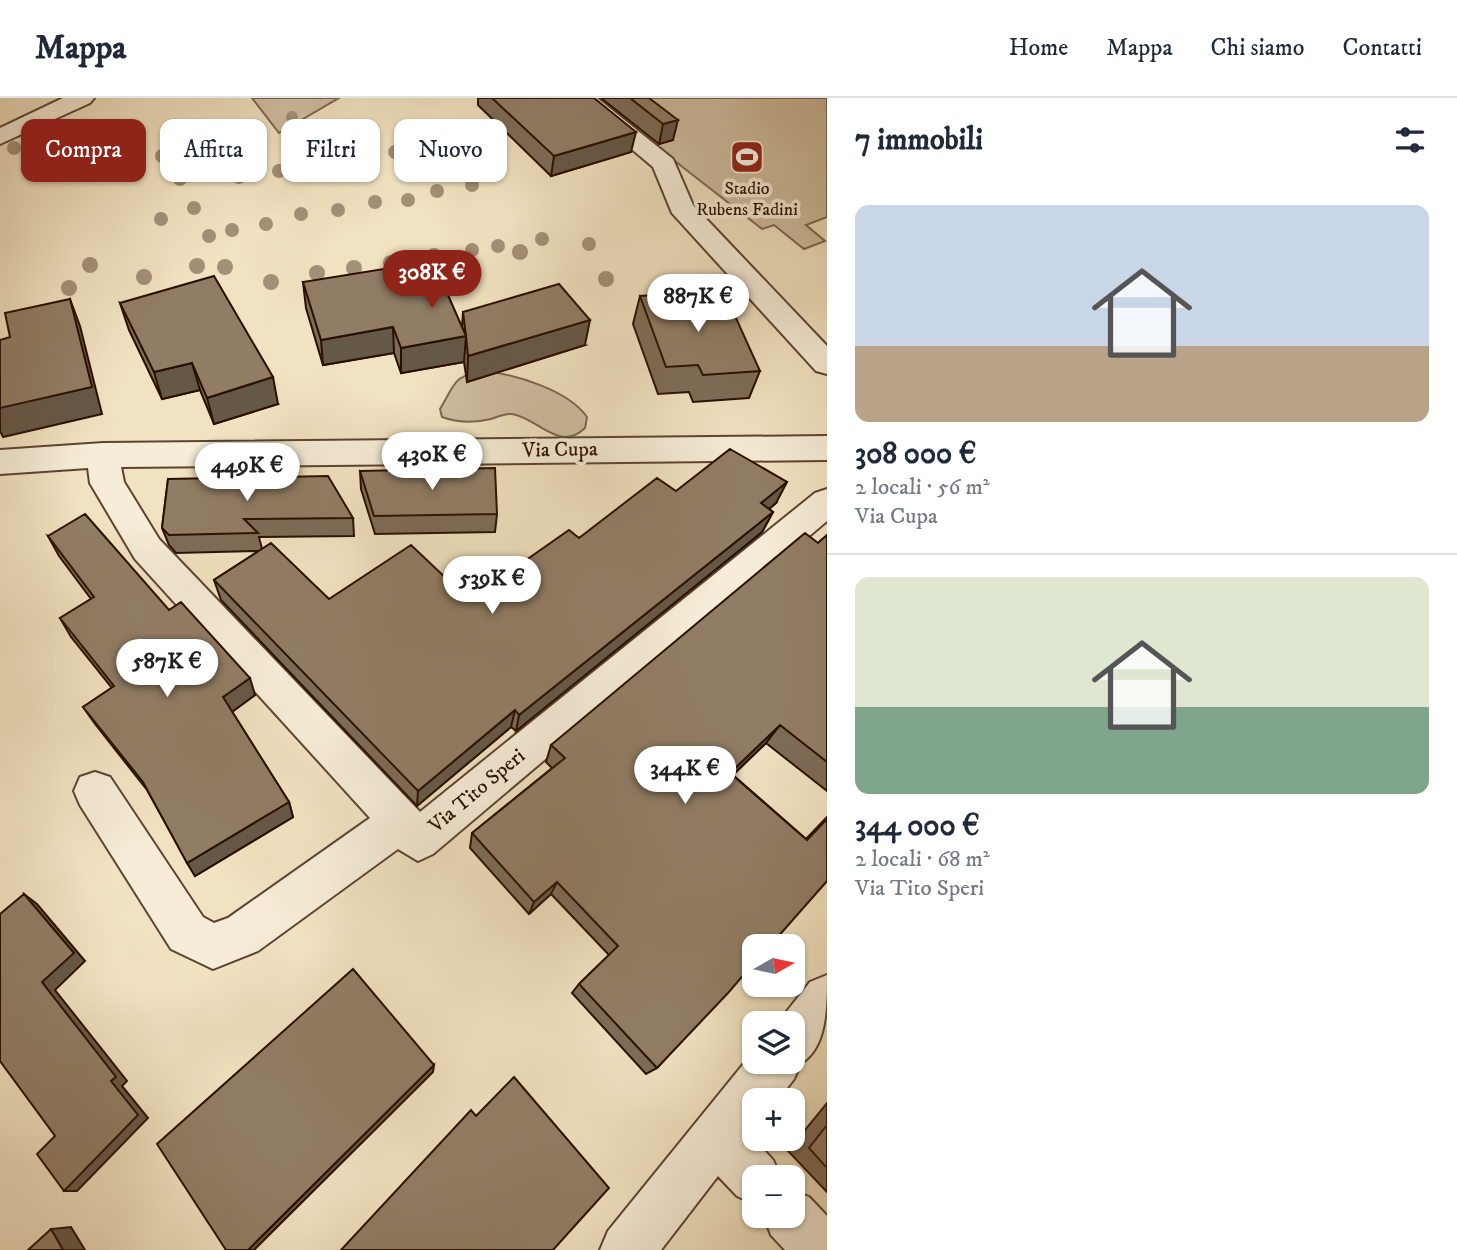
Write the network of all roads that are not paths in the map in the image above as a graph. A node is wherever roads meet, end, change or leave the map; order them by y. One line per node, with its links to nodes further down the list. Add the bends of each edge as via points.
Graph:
1 (82, 98): 3 (street)
2 (583, 98): 4 (street, via 664,164 681,207)
3 (0, 136)
4 (827, 364)
5 (827, 448): 6 (street, Via Cupa)
6 (103, 455): 7 (street, Via Cupa); 10 (street, Via Tito Speri, via 107,483 147,549)
7 (0, 462)
8 (827, 502): 10 (street, Via Tito Speri, via 418,840)
9 (94, 791): 10 (street, via 187,933 214,946 242,935)
10 (401, 821)
11 (827, 999): 12 (street)
12 (805, 1027)
13 (767, 1074): 14 (street)
14 (717, 1137): 15 (street); 17 (street)
15 (743, 1165)
16 (801, 1228): 18 (street)
17 (627, 1250)
18 (822, 1250)

